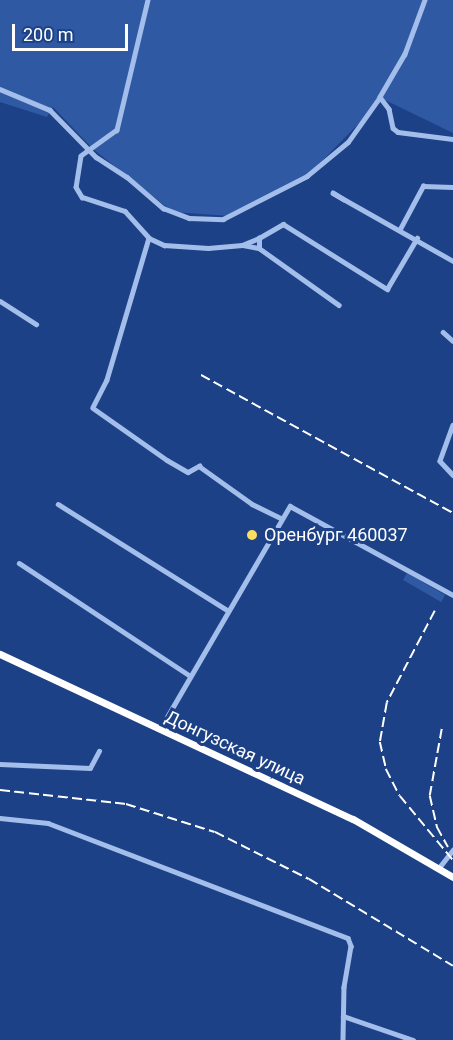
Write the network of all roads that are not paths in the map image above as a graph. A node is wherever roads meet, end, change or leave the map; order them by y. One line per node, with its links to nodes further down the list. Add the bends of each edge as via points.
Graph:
1 (148, 0): 6 (street, via 117,130)
2 (425, 0): 4 (street, via 405,54)
3 (0, 89): 6 (street, via 50,110)
4 (380, 97): 5 (street, via 398,132); 6 (street, via 348,142 307,176 223,219 189,218 163,208)
5 (453, 139)
6 (90, 151): 10 (street, via 81,156 75,174 82,198 125,211)
7 (453, 187): 9 (street, via 423,186)
8 (344, 200): 9 (street)
9 (400, 229): 12 (street)
10 (149, 238): 13 (street, via 173,248); 24 (street, via 107,380 93,408 167,460 188,472 199,466 252,504)
11 (259, 238): 12 (street, via 283,224 387,289); 13 (street); 14 (street)
12 (417, 238): 15 (street)
13 (242, 245): 14 (street)
14 (259, 248): 17 (street)
15 (453, 261)
16 (0, 301): 18 (street)
17 (339, 304)
18 (36, 324)
19 (443, 332): 20 (street)
20 (453, 341)
21 (453, 425): 22 (street, via 440,461)
22 (453, 475)
23 (58, 504): 27 (street)
24 (281, 518): 26 (street, via 286,509 298,507); 27 (street)
25 (19, 563): 31 (street)
26 (453, 595)
27 (227, 610): 31 (street)
28 (0, 654): 30 (highway, Донгузская улица)
29 (0, 660): 30 (highway)
30 (18, 663): 32 (highway, Донгузская улица)
31 (189, 675): 32 (street)
32 (160, 729): 37 (highway, Донгузская улица, via 353,819)
33 (99, 752): 34 (street, via 90,768)
34 (0, 764)
35 (0, 818): 39 (street, via 48,823 340,933 351,946)
36 (453, 850): 37 (street)
37 (438, 868): 38 (highway, Донгузская улица)
38 (453, 877)
39 (344, 1016): 40 (street); 41 (street)
40 (343, 1040)
41 (413, 1040)

